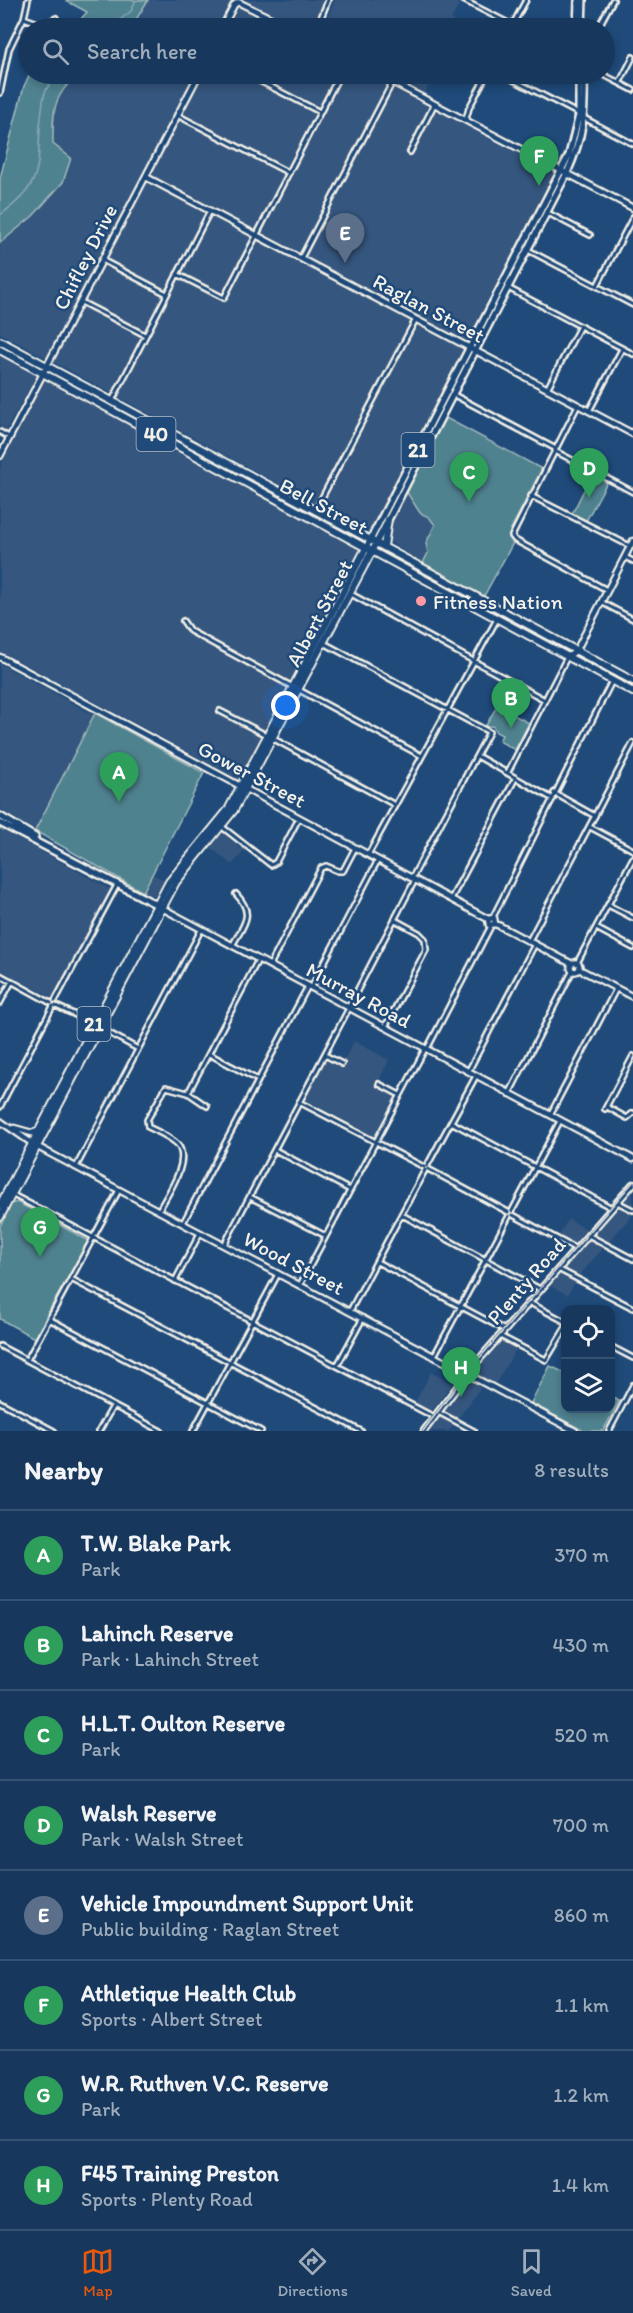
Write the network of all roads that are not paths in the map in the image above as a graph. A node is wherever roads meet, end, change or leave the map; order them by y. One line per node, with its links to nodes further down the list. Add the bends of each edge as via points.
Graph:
1 (28, 0): 9 (street)
2 (328, 0): 12 (street)
3 (463, 0): 13 (street)
4 (526, 0): 14 (street)
5 (578, 0): 15 (main road)
6 (583, 0): 16 (main road)
7 (613, 0): 17 (street)
8 (238, 1): 10 (street); 11 (street)
9 (24, 18)
10 (227, 18)
11 (271, 18)
12 (321, 18)
13 (496, 18)
14 (517, 18)
15 (577, 18)
16 (582, 18)
17 (603, 18)
18 (18, 30): 32 (street, via 9,49)
19 (633, 57): 21 (street)
20 (615, 80): 21 (street)
21 (620, 82): 31 (street)
22 (194, 84): 35 (street, Chifley Drive)
23 (265, 84): 34 (street)
24 (335, 84): 34 (street)
25 (391, 84): 50 (street)
26 (399, 84): 33 (street)
27 (483, 84): 37 (street)
28 (521, 84): 36 (street)
29 (580, 84): 36 (main road, 21)
30 (584, 84): 36 (main road, 21)
31 (633, 90)
32 (0, 93)
33 (435, 103): 37 (street); 39 (street)
34 (320, 112): 41 (street)
35 (177, 115): 41 (street); 42 (street, Chifley Drive)
36 (582, 116): 38 (street); 40 (main road, 21)
37 (466, 119): 40 (street)
38 (633, 144)
39 (410, 152)
40 (564, 172): 43 (street); 45 (main road, Albert Street / 21)
41 (289, 173): 47 (street)
42 (146, 177): 44 (street, Raglan Street); 51 (street, Chifley Drive)
43 (633, 208)
44 (210, 210): 47 (street, Raglan Street); 52 (street)
45 (544, 211): 48 (street); 49 (main road, Albert Street / 21); 64 (main road, Albert Street / 21)
46 (633, 217): 53 (street)
47 (257, 235): 50 (street, Raglan Street); 52 (street, via 224,298)
48 (590, 235)
49 (527, 250): 53 (street); 54 (main road, Albert Street / 21)
50 (301, 259): 58 (street, Raglan Street)
51 (102, 260): 55 (street); 56 (street, Chifley Drive)
52 (177, 274): 55 (street)
53 (597, 286): 57 (street)
54 (508, 288): 59 (street); 64 (main road, Albert Street / 21)
55 (167, 294): 60 (street)
56 (81, 302): 60 (street); 66 (street, Chifley Drive)
57 (633, 305)
58 (416, 319): 64 (street, Raglan Street); 89 (street)
59 (580, 326): 62 (street); 69 (street)
60 (145, 335): 71 (street)
61 (0, 341): 66 (highway, Bell Street / 40)
62 (622, 348): 65 (street); 75 (street)
63 (0, 350): 67 (highway, Bell Street / 40)
64 (473, 350): 68 (main road, Albert Street / 21); 69 (street, Raglan Street)
65 (633, 354)
66 (47, 366): 67 (street, Chifley Drive); 71 (highway, Bell Street / 40)
67 (44, 373): 76 (highway, Bell Street / 40); 80 (street, Chifley Drive)
68 (456, 382): 70 (main road, Albert Street / 21); 73 (main road, Albert Street / 21)
69 (547, 389): 72 (street, Raglan Street)
70 (452, 394): 73 (main road, Albert Street / 21); 82 (street)
71 (112, 400): 74 (highway, Bell Street / 40)
72 (578, 405): 75 (street, Raglan Street); 82 (street)
73 (442, 408): 88 (main road, Albert Street / 21)
74 (132, 411): 76 (highway); 78 (highway, Bell Street / 40)
75 (589, 411): 79 (street, Raglan Street)
76 (128, 419): 81 (highway, Bell Street / 40)
77 (0, 432): 80 (street)
78 (171, 432): 81 (highway); 84 (highway, Bell Street / 40)
79 (633, 433)
80 (10, 437): 83 (street, Chifley Drive)
81 (167, 440): 86 (highway, Bell Street / 40)
82 (555, 450): 85 (street); 87 (street)
83 (0, 456)
84 (273, 486): 86 (highway); 89 (highway, Bell Street / 40)
85 (633, 492)
86 (269, 495): 94 (highway, Bell Street / 40)
87 (531, 496): 92 (street); 100 (street, via 514,529 515,540)
88 (392, 506): 90 (main road, Albert Street / 21); 91 (main road, Albert Street / 21)
89 (316, 510): 91 (highway, Bell Street / 40)
90 (388, 519): 91 (main road, Albert Street / 21); 93 (highway)
91 (373, 541): 93 (highway, Bell Street / 40); 94 (main road, Albert Street / 21)
92 (632, 543): 95 (street)
93 (384, 546): 97 (highway, Bell Street / 40)
94 (369, 549): 98 (highway, Bell Street / 40); 99 (highway, Albert Street / 21)
95 (625, 557): 96 (street); 100 (street)
96 (633, 561)
97 (414, 563): 98 (highway); 107 (highway, Bell Street / 40)
98 (421, 577): 103 (highway, Bell Street / 40)
99 (350, 584): 101 (highway, Albert Street / 21); 106 (highway, Albert Street / 21)
100 (608, 590): 102 (street)
101 (349, 592): 106 (highway, Albert Street / 21); 110 (street)
102 (601, 602): 104 (street); 107 (street)
103 (497, 619): 109 (highway, Bell Street / 40); 110 (street)
104 (633, 619)
105 (183, 621): 113 (street, via 190,631)
106 (320, 641): 113 (highway, Albert Street / 21); 116 (street)
107 (576, 651): 109 (street); 112 (highway, Bell Street / 40)
108 (0, 657): 124 (street, Gower Street)
109 (567, 657): 111 (highway, Bell Street / 40); 115 (street)
110 (474, 661): 115 (street); 116 (street)
111 (612, 681): 114 (highway, Bell Street / 40); 125 (street)
112 (633, 681)
113 (295, 688): 118 (highway, Albert Street / 21); 120 (street)
114 (633, 692)
115 (545, 700): 122 (street)
116 (447, 709): 120 (street); 121 (street, via 489,732)
117 (220, 711): 118 (street)
118 (269, 737): 124 (highway, Albert Street / 21); 127 (street)
119 (633, 743): 129 (street)
120 (420, 755): 127 (street)
121 (477, 756): 122 (street); 141 (street)
122 (508, 772): 123 (street)
123 (515, 779): 126 (street); 144 (street)
124 (243, 787): 130 (street, Gower Street); 132 (highway, Albert Street / 21)
125 (554, 793): 126 (street); 129 (street)
126 (554, 799): 147 (street)
127 (395, 805): 137 (street)
128 (0, 816): 138 (main road, Murray Road)
129 (595, 816): 133 (street)
130 (299, 818): 132 (street, via 272,865); 135 (street, Gower Street)
131 (0, 823): 138 (main road, Murray Road)
132 (219, 825): 146 (highway, Albert Street / 21, via 170,882)
133 (589, 826): 136 (street); 153 (street)
134 (633, 842): 136 (street)
135 (356, 848): 137 (street, Gower Street); 159 (street, via 343,871 321,868)
136 (631, 849)
137 (368, 855): 140 (street, Gower Street)
138 (70, 858): 142 (main road, Murray Road)
139 (633, 858): 145 (street)
140 (378, 860): 141 (street, Gower Street); 163 (street)
141 (414, 879): 144 (street, Gower Street); 149 (street)
142 (118, 884): 146 (main road, Murray Road); 167 (street)
143 (236, 894): 155 (street, via 245,905 247,917)
144 (451, 899): 147 (street, Gower Street)
145 (608, 905): 148 (street); 151 (street)
146 (159, 907): 152 (street, Murray Road); 169 (highway, Albert Street / 21)
147 (490, 918): 150 (street, via 487,922)
148 (633, 918)
149 (395, 920): 168 (street); 170 (street, via 419,933 425,939 426,950)
150 (493, 925): 153 (street); 172 (street)
151 (596, 928): 156 (street); 158 (street)
152 (201, 930): 155 (street, Murray Road); 171 (street)
153 (529, 941): 154 (street)
154 (535, 944): 158 (street); 177 (street)
155 (232, 946): 157 (street, Murray Road)
156 (633, 948)
157 (258, 960): 159 (street, Murray Road); 173 (street)
158 (574, 963): 160 (street)
159 (269, 966): 163 (street, Murray Road)
160 (576, 970): 164 (street); 183 (street)
161 (0, 975): 162 (street)
162 (12, 981): 166 (street); 167 (street)
163 (309, 987): 168 (street, Murray Road); 180 (street)
164 (616, 988): 165 (street); 189 (street)
165 (633, 997)
166 (0, 1003)
167 (54, 1004): 169 (street); 187 (street)
168 (348, 1008): 170 (street, Murray Road); 174 (street)
169 (94, 1024): 171 (street); 179 (highway, Albert Street / 21)
170 (384, 1027): 172 (street, Murray Road)
171 (138, 1049): 199 (street)
172 (426, 1049): 177 (street, Murray Road); 184 (street)
173 (209, 1054): 180 (street); 182 (street)
174 (324, 1055): 176 (street); 185 (street)
175 (633, 1056): 188 (street, via 606,1108 627,1118)
176 (342, 1064)
177 (468, 1072): 178 (street, Murray Road)
178 (476, 1076): 183 (street, Murray Road); 192 (street)
179 (68, 1079): 194 (highway, Albert Street / 21); 196 (highway, Albert Street / 21)
180 (258, 1080): 215 (street)
181 (379, 1084): 184 (street)
182 (188, 1094): 186 (street); 211 (street, via 164,1088 146,1122 177,1144 182,1156 179,1172)
183 (509, 1094): 189 (street, Murray Road)
184 (400, 1095): 195 (street)
185 (299, 1102): 195 (street); 197 (street)
186 (207, 1106)
187 (0, 1107)
188 (633, 1113)
189 (550, 1115): 191 (street, Murray Road)
190 (0, 1121): 193 (street, Wood Street)
191 (560, 1121): 198 (street, Murray Road); 200 (street)
192 (451, 1122): 200 (street); 201 (street)
193 (9, 1126): 194 (street, via 32,1133); 196 (street, Wood Street)
194 (39, 1130): 196 (highway, Albert Street / 21)
195 (376, 1142): 201 (street); 204 (street)
196 (34, 1145): 199 (street, Wood Street); 205 (highway, Albert Street / 21)
197 (274, 1150): 204 (street); 206 (street)
198 (633, 1159)
199 (76, 1167): 203 (street, Wood Street)
200 (536, 1167): 209 (street); 212 (street)
201 (426, 1168): 212 (street); 213 (street)
202 (633, 1184): 207 (street, Plenty Road)
203 (119, 1190): 211 (street, Wood Street); 219 (street)
204 (350, 1190): 218 (street)
205 (9, 1193): 208 (highway, Albert Street / 21); 214 (highway, Albert Street / 21); 219 (street)
206 (249, 1197): 218 (street); 220 (street)
207 (617, 1202): 209 (street, Plenty Road); 210 (street)
208 (0, 1205)
209 (612, 1208): 217 (street, Plenty Road)
210 (633, 1210)
211 (159, 1211): 215 (street, Wood Street)
212 (511, 1214): 221 (street); 223 (street)
213 (401, 1215): 223 (street); 224 (street)
214 (0, 1217)
215 (183, 1223): 216 (street, Wood Street)
216 (200, 1233): 220 (street, Wood Street); 228 (street)
217 (588, 1235): 221 (street, Plenty Road); 222 (street)
218 (326, 1236): 229 (street)
219 (93, 1238): 227 (street); 228 (street)
220 (224, 1245): 226 (street, Wood Street)
221 (576, 1249): 225 (street, Plenty Road)
222 (633, 1259)
223 (486, 1260): 230 (street); 232 (street)
224 (377, 1262): 232 (street); 234 (street)
225 (558, 1269): 230 (street, Plenty Road); 233 (street)
226 (278, 1274): 229 (street, Wood Street); 238 (street)
227 (71, 1279): 237 (street); 247 (street)
228 (175, 1281): 238 (street)
229 (300, 1285): 234 (street, Wood Street)
230 (540, 1289): 231 (street, Plenty Road)
231 (529, 1303): 236 (street); 239 (street, Plenty Road)
232 (461, 1306): 239 (street); 244 (street)
233 (633, 1308)
234 (350, 1311): 235 (street, Wood Street)
235 (363, 1318): 244 (street, Wood Street); 248 (street)
236 (561, 1319)
237 (49, 1320): 246 (street); 252 (street)
238 (252, 1321): 247 (street); 248 (street)
239 (505, 1330): 241 (street, Plenty Road)
240 (561, 1335): 241 (street, via 546,1360)
241 (500, 1336): 249 (street, Plenty Road)
242 (0, 1346): 246 (street)
243 (615, 1349): 245 (street)
244 (434, 1356): 249 (street, Wood Street)
245 (633, 1358)
246 (27, 1360): 253 (street)
247 (230, 1362): 252 (street); 261 (street)
248 (337, 1366): 255 (street)
249 (467, 1373): 254 (street, Plenty Road); 264 (street, Wood Street)
250 (633, 1385): 265 (street)
251 (0, 1402): 256 (street)
252 (208, 1403): 259 (street); 260 (street)
253 (113, 1406): 257 (street); 258 (street)
254 (438, 1412): 255 (street, Plenty Road); 263 (street)
255 (434, 1418): 262 (street, Plenty Road)
256 (54, 1431)
257 (99, 1431)
258 (161, 1431)
259 (193, 1431)
260 (261, 1431)
261 (361, 1431)
262 (424, 1431)
263 (474, 1431)
264 (575, 1431)
265 (609, 1431)

